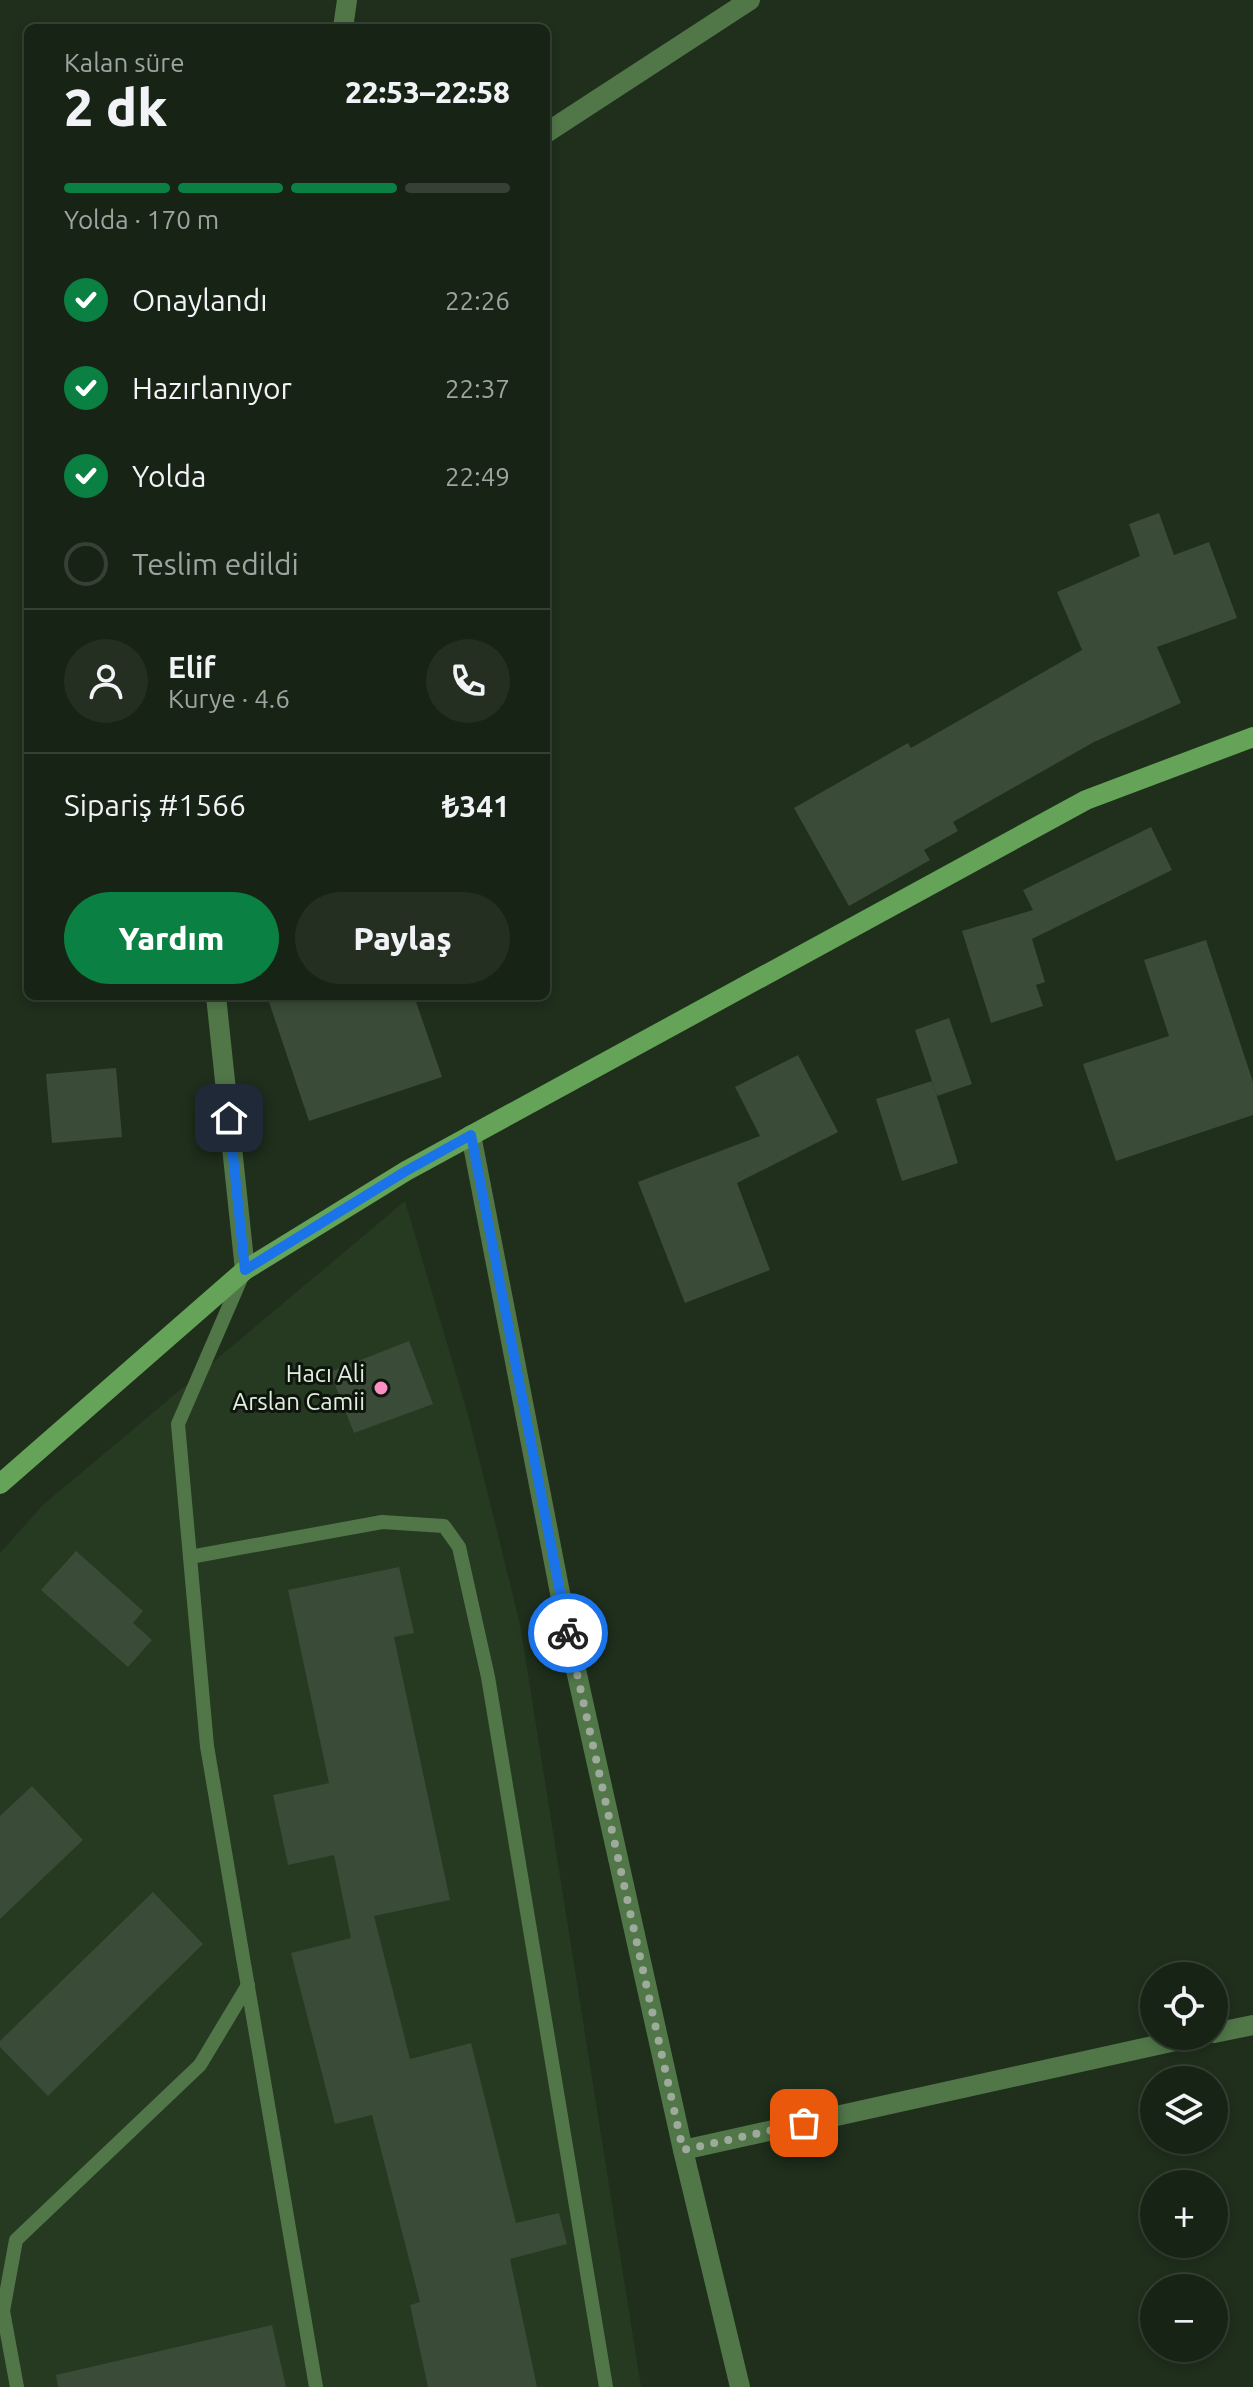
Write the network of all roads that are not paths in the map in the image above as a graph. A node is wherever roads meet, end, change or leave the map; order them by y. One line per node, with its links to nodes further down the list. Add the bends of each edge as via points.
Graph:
1 (347, 0): 3 (street)
2 (750, 0): 4 (street)
3 (344, 24)
4 (550, 130)
5 (1253, 737): 7 (street, via 1086,800)
6 (216, 1000): 8 (street)
7 (471, 1135): 8 (street); 15 (street, via 568,1634)
8 (245, 1270): 9 (street); 10 (lane, via 178,1424)
9 (0, 1484)
10 (190, 1557): 11 (lane, via 207,1746); 20 (lane, via 382,1522 444,1526 459,1547 488,1677)
11 (248, 1985): 16 (lane, via 200,2065); 19 (lane)
12 (1253, 2025): 13 (street)
13 (1228, 2030)
14 (1140, 2049): 15 (street)
15 (683, 2150): 21 (street)
16 (16, 2240): 17 (lane); 18 (lane, via 3,2311)
17 (0, 2250)
18 (17, 2387)
19 (316, 2387)
20 (606, 2387)
21 (740, 2387)

